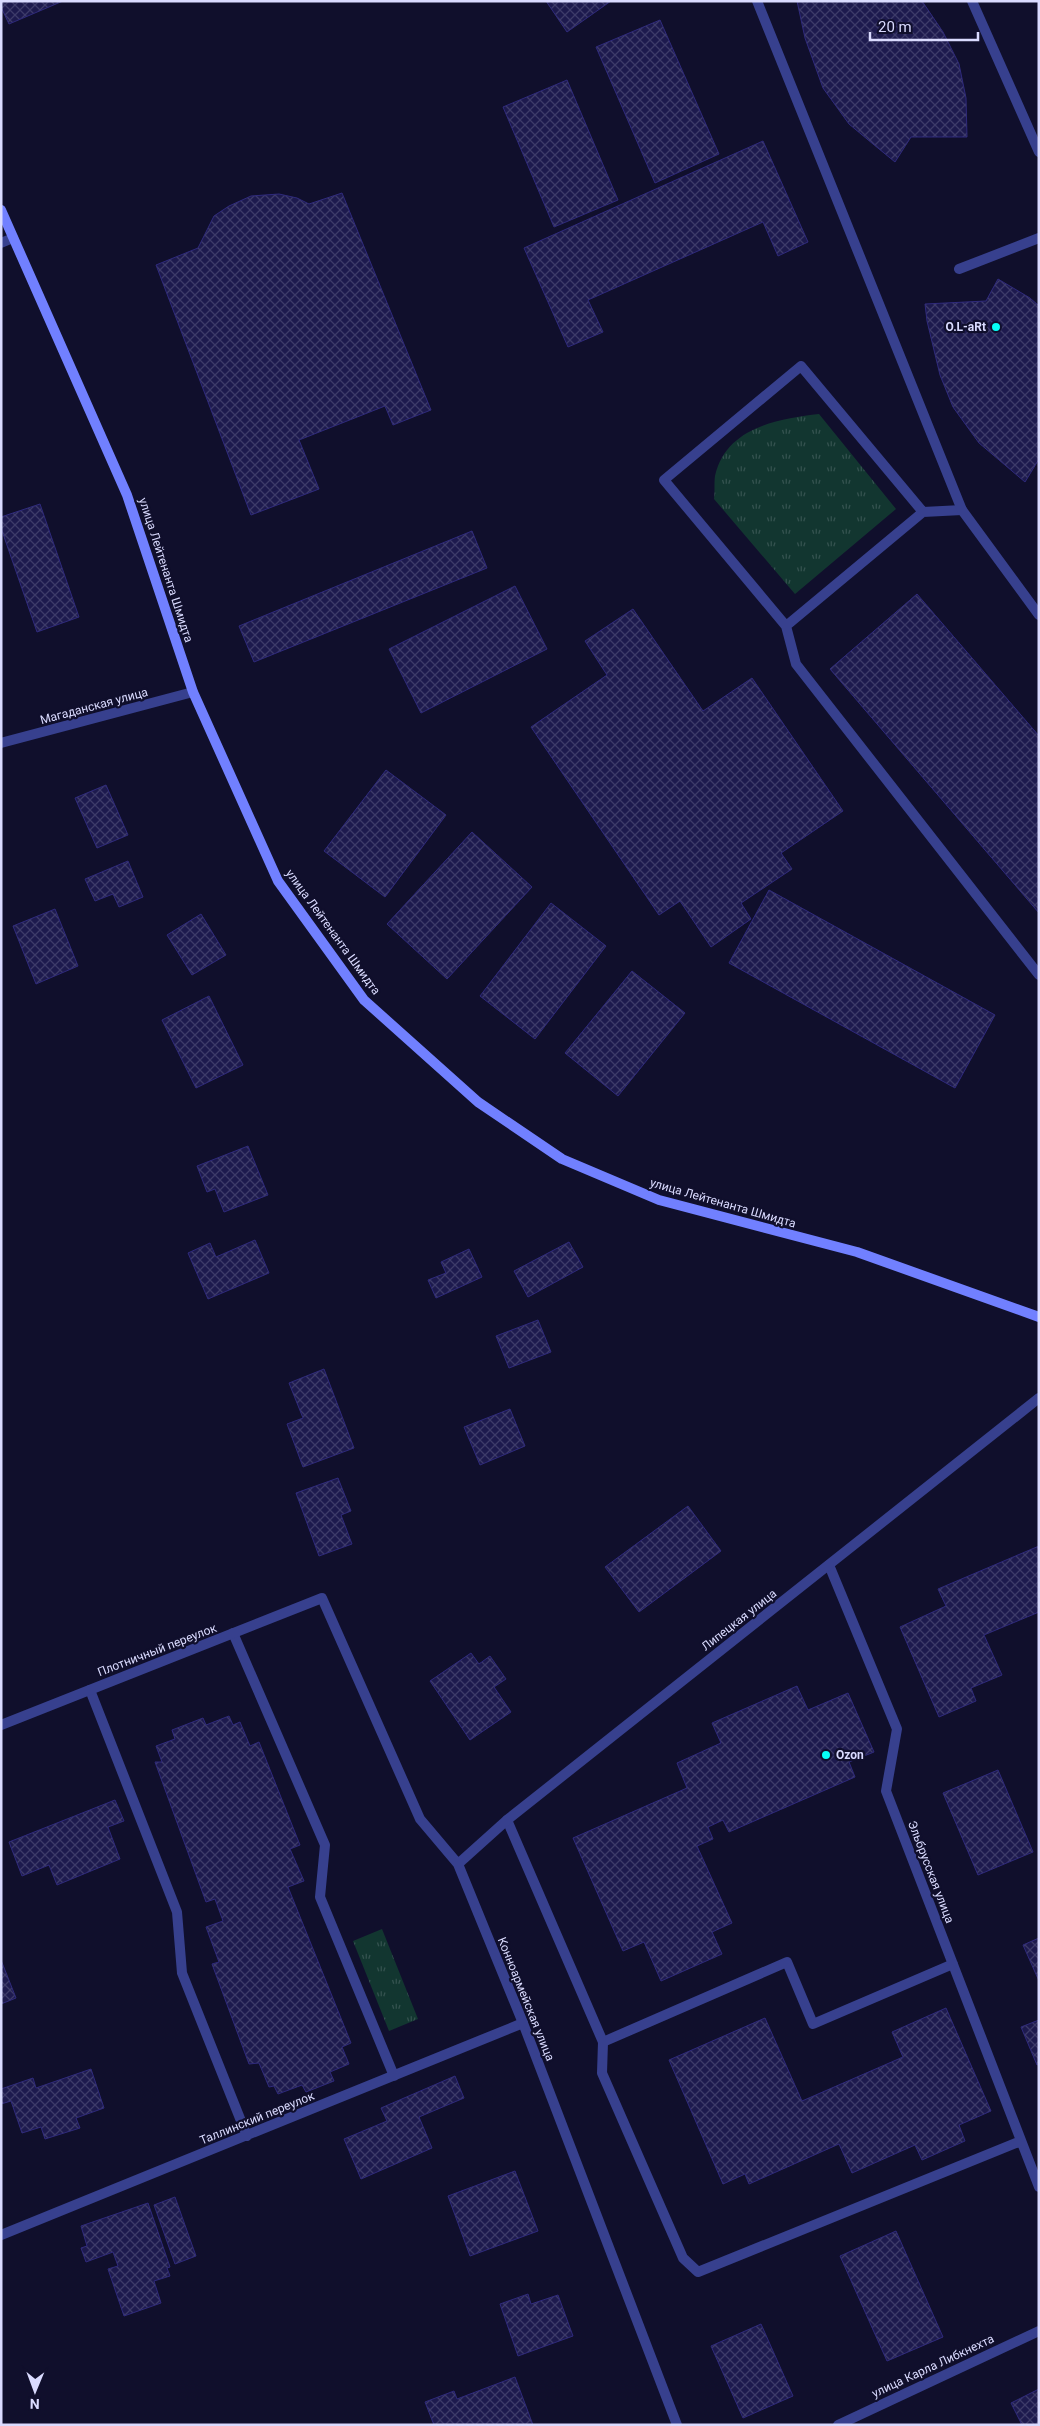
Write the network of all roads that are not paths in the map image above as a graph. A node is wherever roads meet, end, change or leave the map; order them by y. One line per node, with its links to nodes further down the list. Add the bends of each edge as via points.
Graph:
1 (756, 1): 9 (street)
2 (972, 1): 3 (street)
3 (1039, 152)
4 (1, 210): 5 (street, улица Лейтенанта Шмидта)
5 (13, 238): 7 (street); 13 (street, улица Лейтенанта Шмидта, via 127,495)
6 (1039, 238): 8 (street)
7 (1, 243)
8 (958, 269)
9 (962, 510): 10 (street); 11 (street)
10 (923, 512): 12 (street); 12 (street, via 801,366 755,404 664,480)
11 (1039, 615)
12 (786, 626): 15 (street, via 796,664)
13 (193, 692): 14 (street, Магаданская улица); 16 (street, улица Лейтенанта Шмидта, via 278,881 364,1000 478,1102 562,1159 660,1200 857,1252)
14 (1, 743)
15 (1039, 975)
16 (1039, 1317)
17 (1039, 1398): 18 (street, Липецкая улица)
18 (829, 1565): 23 (street, Липецкая улица); 25 (street, Эльбрусская улица, via 897,1729 886,1791)
19 (322, 1598): 20 (street, Плотничный переулок); 24 (street, Конноармейская улица, via 420,1819)
20 (233, 1633): 21 (street, Плотничный переулок); 28 (street, via 325,1845 320,1897)
21 (90, 1690): 22 (street, Плотничный переулок); 29 (street, via 177,1912 182,1973)
22 (1, 1725)
23 (507, 1820): 24 (street, Липецкая улица); 27 (street)
24 (458, 1864): 26 (street, Конноармейская улица)
25 (953, 1964): 27 (street, via 813,2024 787,1962); 30 (street, Эльбрусская улица)
26 (523, 2024): 28 (street, Таллинский переулок); 34 (street, Конноармейская улица)
27 (603, 2042): 30 (street, via 602,2073 684,2258 698,2272)
28 (394, 2076): 29 (street, Таллинский переулок)
29 (247, 2136): 32 (street, Таллинский переулок)
30 (1021, 2141): 31 (street, Эльбрусская улица)
31 (1039, 2187)
32 (1, 2236)
33 (1039, 2331): 35 (street, улица Карла Либкнехта)
34 (677, 2425)
35 (838, 2425)

